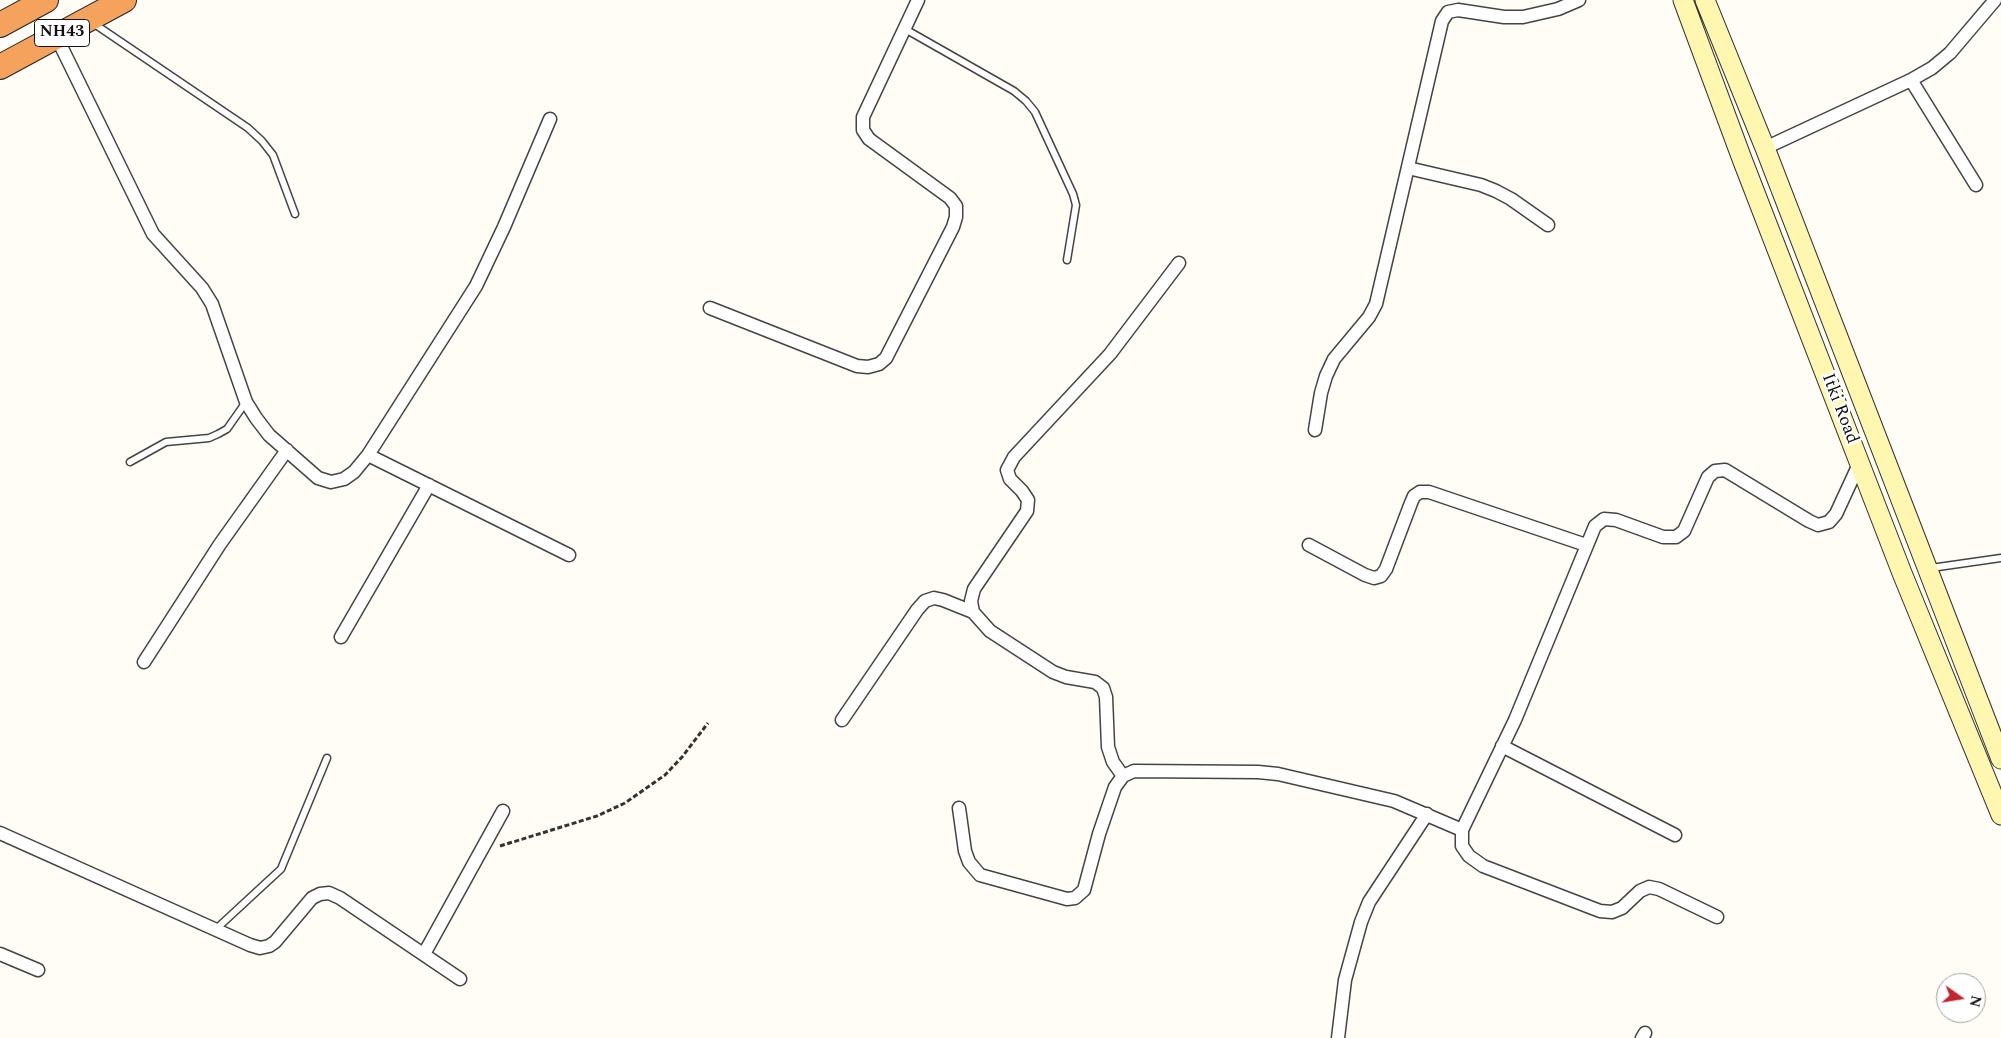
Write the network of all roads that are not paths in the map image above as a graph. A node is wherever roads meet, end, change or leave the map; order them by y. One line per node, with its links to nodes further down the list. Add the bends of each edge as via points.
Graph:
1 (46, 0): 9 (highway, NH43)
2 (124, 0): 8 (highway, NH43)
3 (918, 0): 10 (street)
4 (1579, 0): 16 (street, via 1558,9 1523,17 1458,10 1448,12 1439,30)
5 (1683, 0): 28 (main road, Itki Road)
6 (1705, 0): 15 (main road)
7 (1994, 0): 13 (street, via 1950,53)
8 (88, 19): 11 (highway, NH43); 18 (lane, via 262,140 272,155)
9 (0, 25)
10 (905, 29): 20 (lane, via 1014,91 1035,112 1076,205); 22 (street, via 863,117 863,130 869,139 950,198 956,206 956,217 954,227 886,358 879,364 857,366)
11 (56, 36): 12 (highway, NH43); 23 (street, via 153,234 190,274 212,304)
12 (0, 67)
13 (1911, 80): 15 (street); 17 (street)
14 (550, 118): 26 (street, via 488,263)
15 (1765, 148): 34 (main road)
16 (1408, 168): 19 (street, via 1481,185 1510,198); 24 (street, via 1376,304 1334,359 1321,393)
17 (1976, 185)
18 (295, 214)
19 (1548, 225)
20 (1067, 260)
21 (1179, 263): 35 (street, via 1122,339 1014,457 1007,470 1010,480 1028,500 1027,511 974,589 970,601)
22 (710, 308)
23 (246, 402): 25 (street, via 269,434); 27 (lane, via 227,428 218,434 209,438 166,442)
24 (1315, 430)
25 (287, 450): 26 (street, via 318,478 331,482 354,472); 37 (street, via 220,544)
26 (368, 455): 29 (street)
27 (130, 462)
28 (1860, 462): 31 (street, via 1836,514 1829,522 1818,524 1809,521 1725,470 1715,471 1708,477 1684,531 1676,537 1663,537 1628,523 1604,519 1595,526); 46 (main road, Itki Road)
29 (429, 486): 32 (street); 36 (street)
30 (1309, 545): 31 (street, via 1365,575 1380,576 1386,569 1414,496 1428,492)
31 (1586, 545): 39 (street)
32 (569, 554)
33 (2001, 558): 34 (lane)
34 (1927, 569): 41 (main road)
35 (973, 612): 38 (street, via 943,600 925,601); 42 (street, via 990,631 1053,672 1095,682 1102,688 1106,697 1108,747)
36 (341, 637)
37 (144, 662)
38 (842, 720)
39 (1502, 746): 47 (street); 49 (street)
40 (327, 758): 51 (lane, via 281,869)
41 (2001, 759)
42 (1123, 776): 43 (street, via 1115,787 1084,890 1075,898 1067,899 980,875 965,851); 45 (street, via 1134,771 1278,774 1376,796)
43 (960, 808)
44 (503, 811): 53 (street)
45 (1427, 814): 47 (street); 56 (street, via 1369,902 1345,980)
46 (2001, 815)
47 (1462, 830): 50 (street, via 1462,846 1483,866 1600,911 1612,912 1622,908 1648,887 1659,889)
48 (0, 833): 51 (street)
49 (1675, 835)
50 (1717, 917)
51 (216, 930): 53 (street, via 250,945 269,946 312,898 330,893)
52 (0, 954): 54 (street)
53 (424, 954): 55 (street)
54 (38, 970)
55 (460, 979)
56 (1338, 1038)

